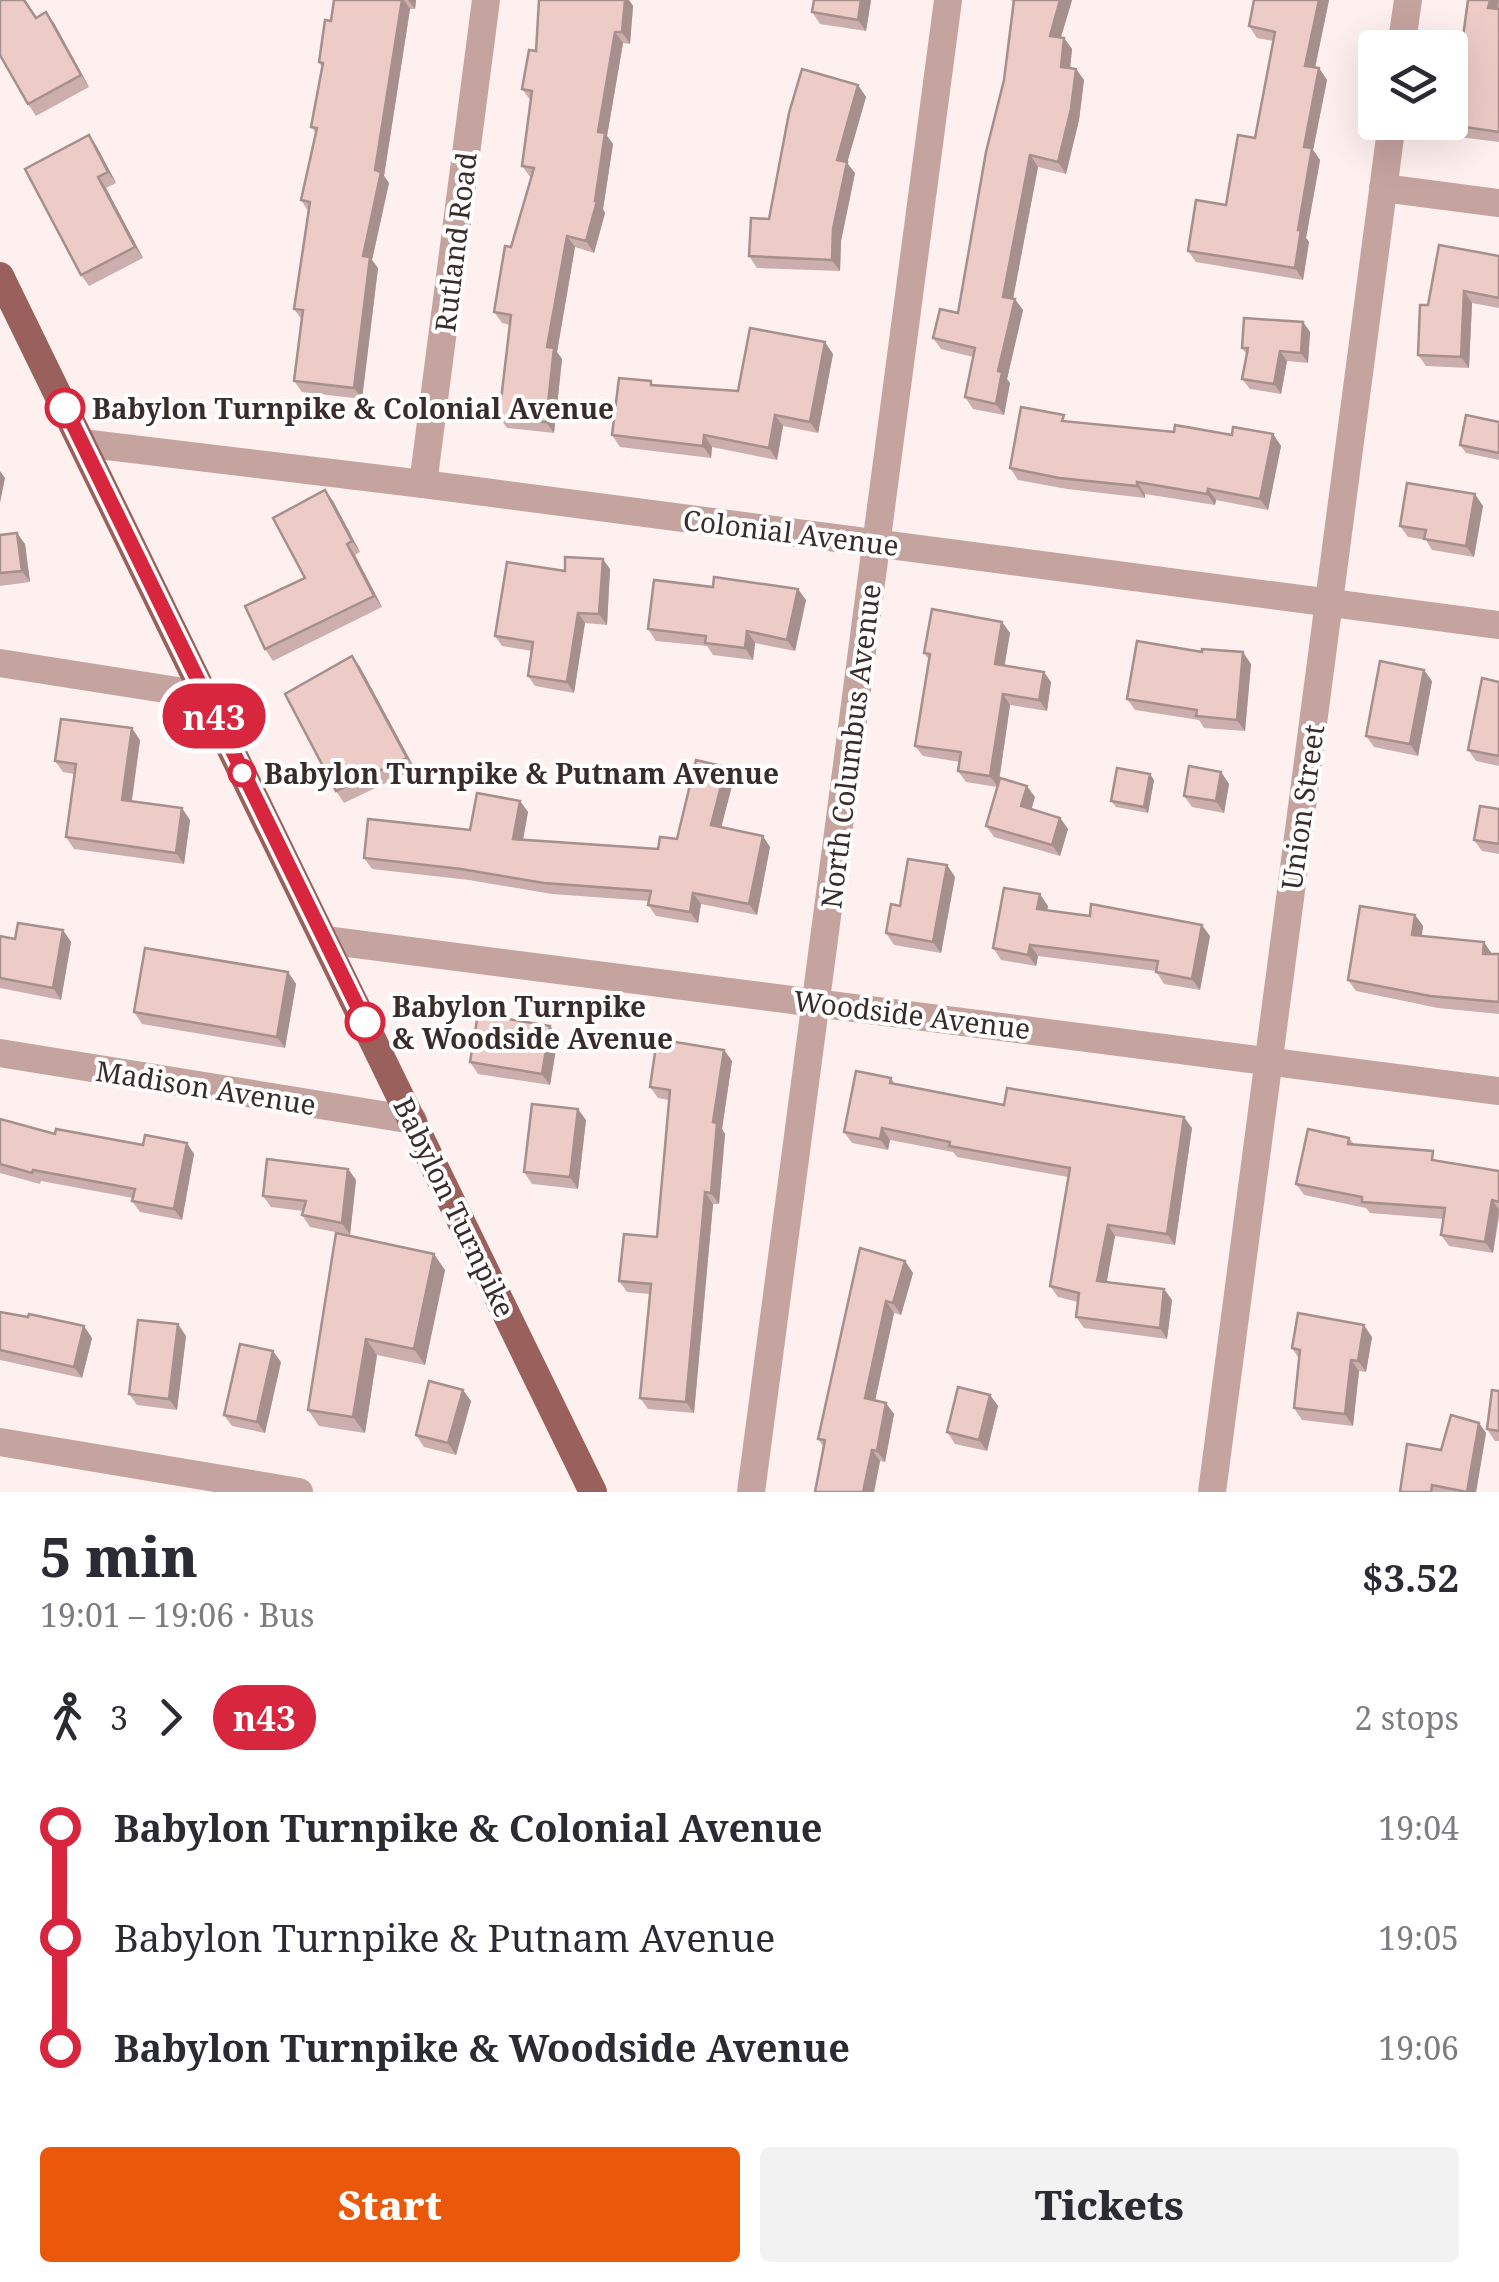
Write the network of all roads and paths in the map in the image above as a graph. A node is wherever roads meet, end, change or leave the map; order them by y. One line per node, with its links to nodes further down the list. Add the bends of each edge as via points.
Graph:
1 (486, 0): 10 (street, Rutland Road)
2 (948, 0): 11 (street, North Columbus Avenue)
3 (1408, 0): 4 (street)
4 (1404, 30)
5 (1390, 140): 6 (street, Union Street)
6 (1383, 188): 7 (street); 12 (street, Union Street)
7 (1499, 203)
8 (0, 276): 9 (main road, Babylon Turnpike)
9 (82, 443): 10 (street, Colonial Avenue); 15 (main road, Babylon Turnpike)
10 (423, 484): 11 (street, Colonial Avenue)
11 (877, 543): 12 (street, Colonial Avenue); 17 (street, North Columbus Avenue)
12 (1329, 602): 13 (street, Colonial Avenue); 19 (street, Union Street)
13 (1499, 625)
14 (0, 663): 15 (street)
15 (203, 695): 16 (main road, Babylon Turnpike)
16 (324, 940): 17 (street, Woodside Avenue); 21 (main road, Babylon Turnpike)
17 (817, 1002): 19 (street, Woodside Avenue); 25 (street, North Columbus Avenue)
18 (0, 1054): 21 (street, Madison Avenue)
19 (1268, 1060): 20 (street, Woodside Avenue); 26 (street, Union Street)
20 (1499, 1090)
21 (413, 1120): 24 (main road, Babylon Turnpike)
22 (0, 1442): 23 (street)
23 (299, 1492)
24 (593, 1492)
25 (751, 1492)
26 (1212, 1492)

